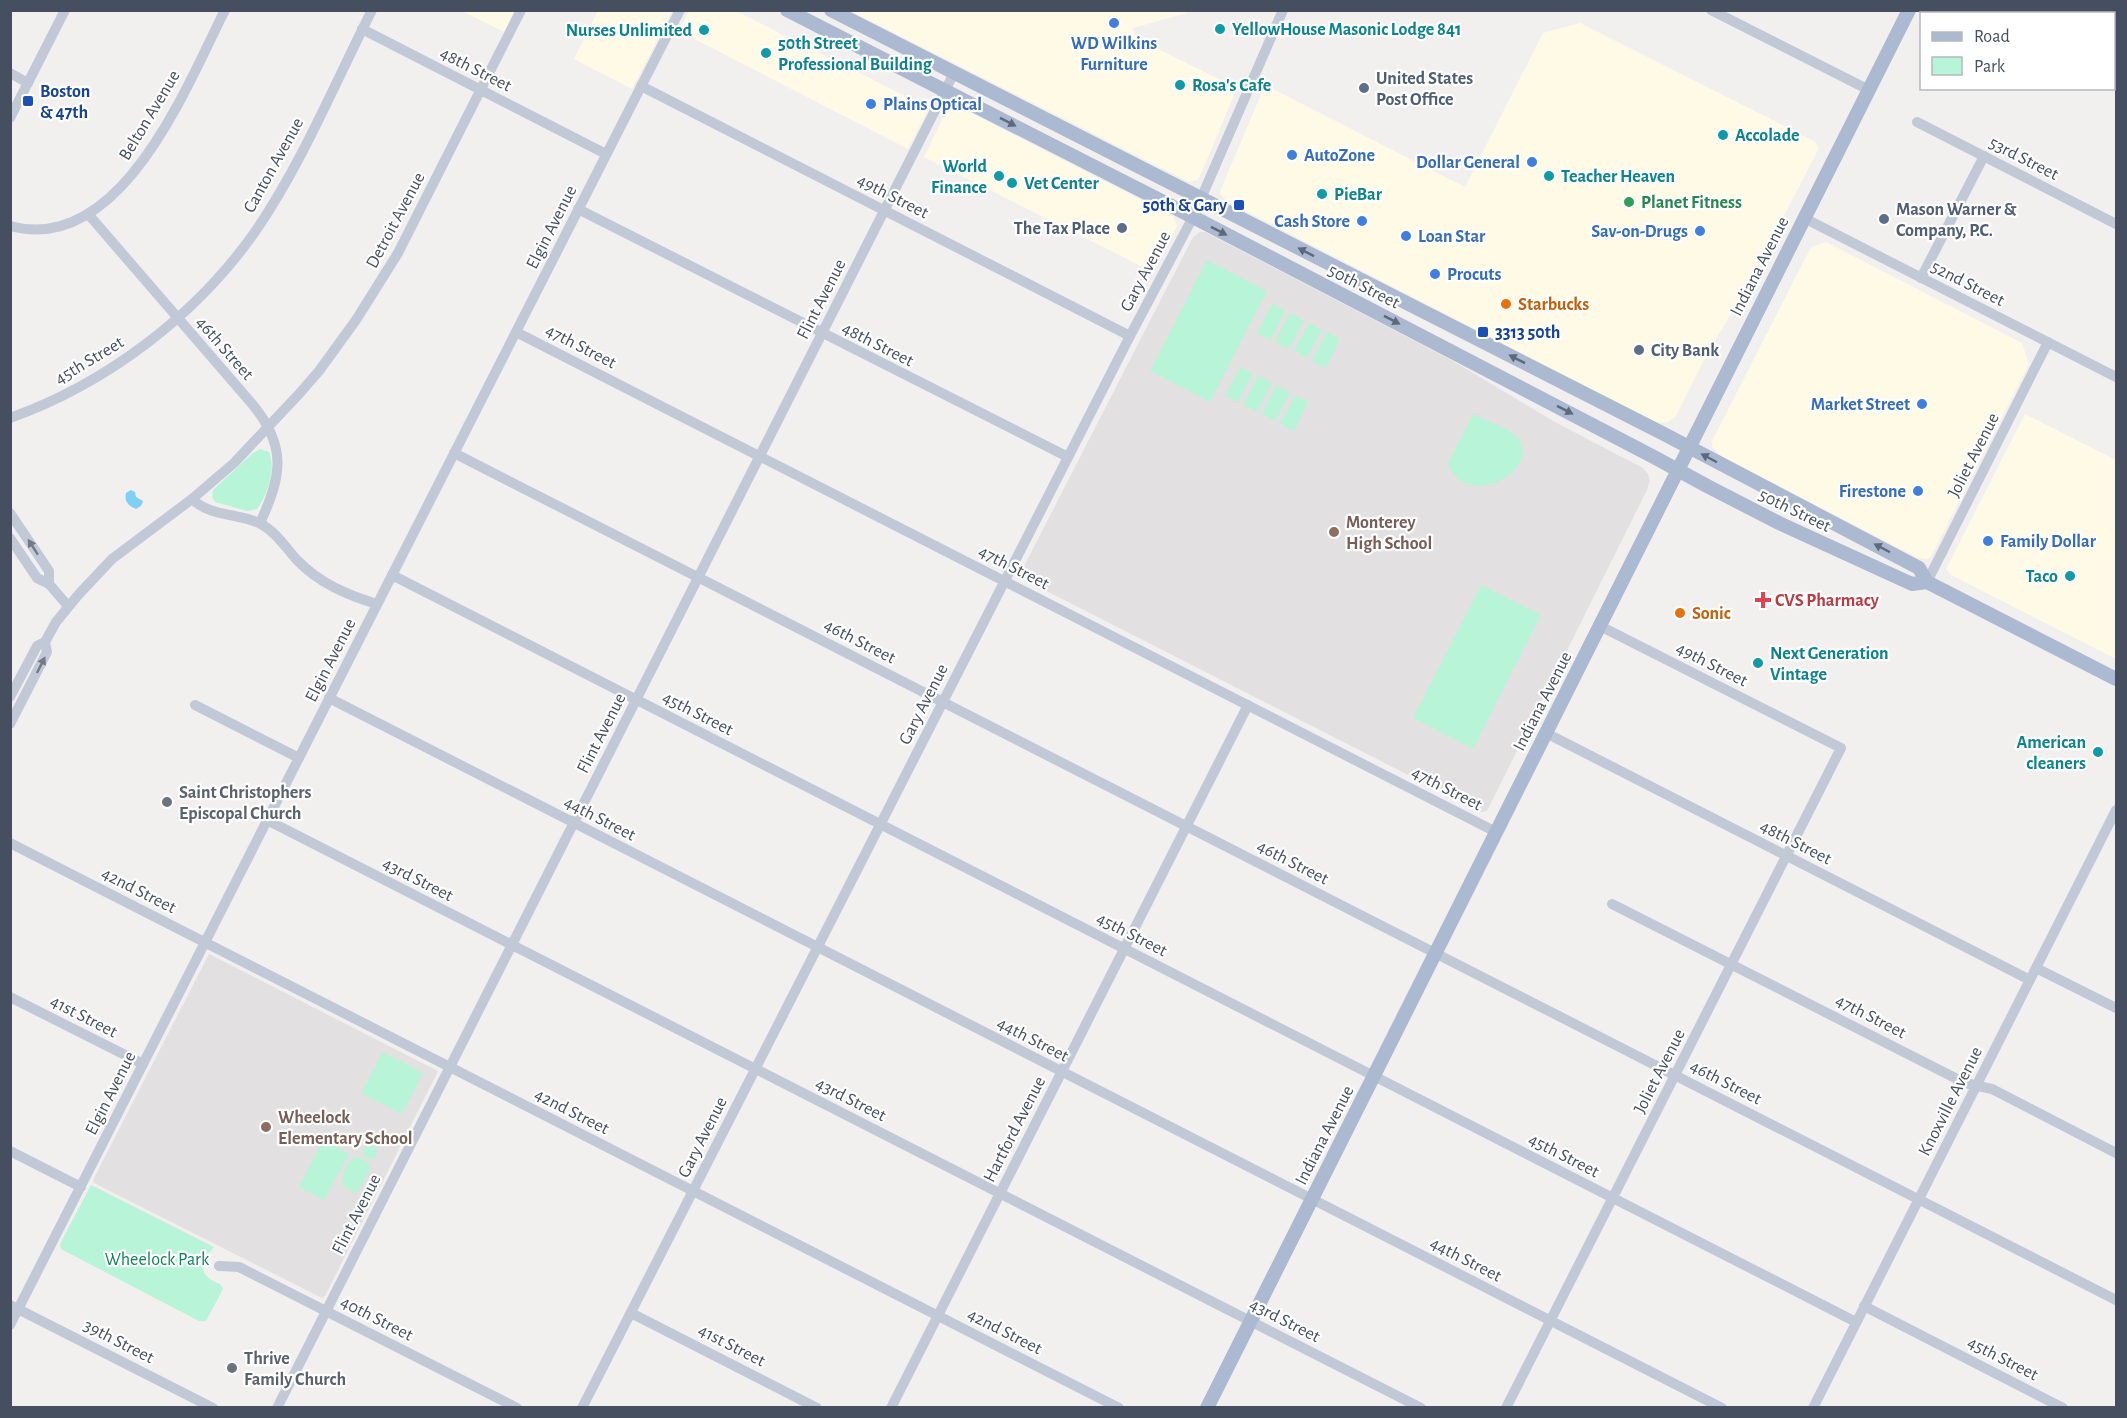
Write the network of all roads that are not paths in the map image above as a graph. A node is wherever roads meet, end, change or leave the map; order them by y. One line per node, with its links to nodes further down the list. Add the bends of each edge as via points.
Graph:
1 (65, 10): 14 (street)
2 (225, 10): 26 (street, Belton Avenue, via 149,152 123,185)
3 (372, 10): 11 (street, Canton Avenue)
4 (521, 10): 16 (street, Detroit Avenue)
5 (680, 10): 15 (street, Elgin Avenue)
6 (787, 10): 18 (main road, 50th Street)
7 (831, 10): 12 (main road, 50th Street)
8 (1283, 10): 23 (street, Gary Avenue)
9 (1711, 10): 17 (street)
10 (1909, 10): 17 (main road, Indiana Avenue)
11 (362, 29): 16 (street, 48th Street); 32 (street, Canton Avenue, via 298,159 257,229 219,276)
12 (954, 73): 18 (street, Flint Avenue); 23 (main road, 50th Street)
13 (10, 74): 14 (street)
14 (28, 82): 19 (street)
15 (641, 86): 21 (street, Elgin Avenue); 25 (street, 49th Street)
16 (480, 90): 21 (street, 48th Street); 39 (street, Detroit Avenue, via 378,288 319,371)
17 (1869, 90): 28 (main road, Indiana Avenue)
18 (945, 91): 25 (street, Flint Avenue); 27 (main road, 50th Street, one-way to 27)
19 (10, 118)
20 (1917, 122): 22 (street, 53rd Street)
21 (606, 154): 24 (street, Elgin Avenue)
22 (1984, 156): 29 (street, 53rd Street); 31 (street)
23 (1201, 198): 27 (street, Gary Avenue); 40 (main road, 50th Street, one-way to 23)
24 (578, 209): 33 (street, Elgin Avenue); 34 (street, 48th Street)
25 (884, 211): 34 (street, Flint Avenue); 35 (street, 49th Street)
26 (89, 215): 30 (street, Belton Avenue, via 52,229 37,231); 32 (street, 46th Street)
27 (1193, 217): 35 (street, Gary Avenue); 44 (main road, 50th Street, one-way to 44)
28 (1804, 218): 31 (street, 52nd Street); 40 (main road, Indiana Avenue)
29 (2116, 224)
30 (10, 226)
31 (1921, 278): 36 (street, 52nd Street)
32 (177, 318): 38 (street, 45th Street, via 105,372); 39 (street, 46th Street)
33 (516, 332): 41 (street, Elgin Avenue); 42 (street, 47th Street)
34 (822, 334): 42 (street, Flint Avenue); 43 (street, 48th Street)
35 (1130, 336): 43 (street, Gary Avenue)
36 (2048, 342): 37 (street, 52nd Street); 52 (street, Joliet Avenue)
37 (2116, 377)
38 (10, 418)
39 (269, 427): 45 (street); 47 (street, 46th Street, via 277,449 278,474)
40 (1689, 448): 44 (main road, Indiana Avenue); 52 (main road, 50th Street, one-way to 40, via 1919,568)
41 (454, 453): 49 (street, Elgin Avenue); 50 (street, 46th Street)
42 (759, 456): 50 (street, Flint Avenue); 51 (street, 47th Street)
43 (1068, 458): 51 (street, Gary Avenue)
44 (1678, 470): 52 (main road, 50th Street, via 1779,523 1911,584); 56 (main road, Indiana Avenue)
45 (192, 499): 47 (street, via 206,508); 55 (street, via 112,559)
46 (10, 513): 53 (street, one-way to 46, via 49,570)
47 (260, 523): 54 (street, via 311,573 341,591)
48 (10, 538): 53 (street, via 37,578)
49 (392, 575): 54 (street, Elgin Avenue); 63 (street, 45th Street)
50 (698, 577): 63 (street, Flint Avenue); 64 (street, 46th Street)
51 (1005, 581): 64 (street, Gary Avenue); 66 (street, 47th Street)
52 (1927, 582): 58 (main road, 50th Street)
53 (49, 584): 55 (street)
54 (377, 604): 62 (street, Elgin Avenue)
55 (68, 606): 57 (street)
56 (1600, 626): 68 (main road, Indiana Avenue); 69 (street, 49th Street)
57 (45, 642): 59 (street, via 37,646); 60 (street, one-way to 57, via 47,652)
58 (2116, 678)
59 (17, 684): 60 (street); 61 (street)
60 (28, 690): 67 (street)
61 (10, 697)
62 (329, 698): 70 (street, Elgin Avenue); 73 (street, 44th Street)
63 (636, 700): 73 (street, Flint Avenue); 74 (street, 45th Street)
64 (943, 702): 74 (street, Gary Avenue); 75 (street, 46th Street)
65 (195, 705): 70 (street)
66 (1248, 705): 75 (street, Hartford Avenue); 76 (street, 47th Street)
67 (10, 724)
68 (1546, 733): 76 (main road, Indiana Avenue); 78 (street, 48th Street)
69 (1841, 748): 78 (street, Joliet Avenue)
70 (299, 758): 72 (street, Elgin Avenue)
71 (2116, 810): 86 (street, Knoxville Avenue)
72 (267, 820): 80 (street, Elgin Avenue); 81 (street, 43rd Street)
73 (573, 823): 81 (street, Flint Avenue); 82 (street, 44th Street)
74 (880, 824): 82 (street, Gary Avenue); 83 (street, 45th Street)
75 (1186, 826): 83 (street, Hartford Avenue); 84 (street, 46th Street)
76 (1496, 832): 84 (main road, Indiana Avenue)
77 (10, 843): 80 (street, 42nd Street)
78 (1786, 856): 85 (street, Joliet Avenue); 87 (street, 48th Street)
79 (1612, 904): 85 (street, 47th Street)
80 (206, 942): 90 (street, Elgin Avenue); 91 (street, 42nd Street)
81 (511, 945): 91 (street, Flint Avenue); 92 (street, 43rd Street)
82 (817, 947): 92 (street, Gary Avenue); 93 (street, 44th Street)
83 (1124, 949): 93 (street, Hartford Avenue); 95 (street, 45th Street)
84 (1437, 954): 94 (street, 46th Street); 95 (main road, Indiana Avenue)
85 (1731, 964): 94 (street, Joliet Avenue); 96 (street, 47th Street)
86 (2036, 968): 87 (street, Knoxville Avenue); 89 (street)
87 (2030, 980): 96 (street, Knoxville Avenue)
88 (10, 997): 90 (street, 41st Street)
89 (2116, 1008)
90 (143, 1065): 99 (street, Elgin Avenue)
91 (449, 1066): 100 (street, 42nd Street); 109 (street, Flint Avenue)
92 (755, 1069): 100 (street, Gary Avenue); 101 (street, 43rd Street)
93 (1062, 1072): 101 (street, Hartford Avenue); 104 (street, 44th Street)
94 (1675, 1075): 102 (street, Joliet Avenue); 103 (street, 46th Street)
95 (1374, 1076): 102 (street, 45th Street); 104 (main road, Indiana Avenue)
96 (1976, 1086): 98 (street, 47th Street, via 1992,1089); 103 (street, Knoxville Avenue)
97 (10, 1151): 99 (street)
98 (2116, 1153)
99 (81, 1186): 108 (street, Elgin Avenue)
100 (693, 1191): 110 (street, Gary Avenue); 111 (street, 42nd Street)
101 (1000, 1193): 111 (street, Hartford Avenue); 113 (street, 43rd Street)
102 (1613, 1198): 112 (street, Joliet Avenue); 114 (street, 45th Street)
103 (1919, 1199): 106 (street, 46th Street); 107 (street, Knoxville Avenue)
104 (1312, 1200): 112 (street, 44th Street); 113 (main road, Indiana Avenue)
105 (219, 1266): 109 (street, 40th Street, via 239,1267)
106 (2116, 1300)
107 (1864, 1306): 114 (street, Knoxville Avenue); 128 (street, 45th Street)
108 (15, 1307): 115 (street, Elgin Avenue); 116 (street, 39th Street)
109 (326, 1310): 117 (street, Flint Avenue); 118 (street, 40th Street)
110 (631, 1313): 119 (street, Gary Avenue); 120 (street, 41st Street)
111 (938, 1315): 121 (street, Hartford Avenue); 122 (street, 42nd Street)
112 (1550, 1320): 125 (street, Joliet Avenue); 126 (street, 44th Street)
113 (1251, 1321): 123 (main road, Indiana Avenue); 124 (street, 43rd Street)
114 (1856, 1322): 127 (street, Knoxville Avenue)
115 (10, 1325)
116 (213, 1407)
117 (277, 1407)
118 (517, 1407)
119 (582, 1407)
120 (818, 1407)
121 (891, 1407)
122 (1119, 1407)
123 (1207, 1407)
124 (1421, 1407)
125 (1506, 1407)
126 (1722, 1407)
127 (1813, 1407)
128 (2063, 1407)

